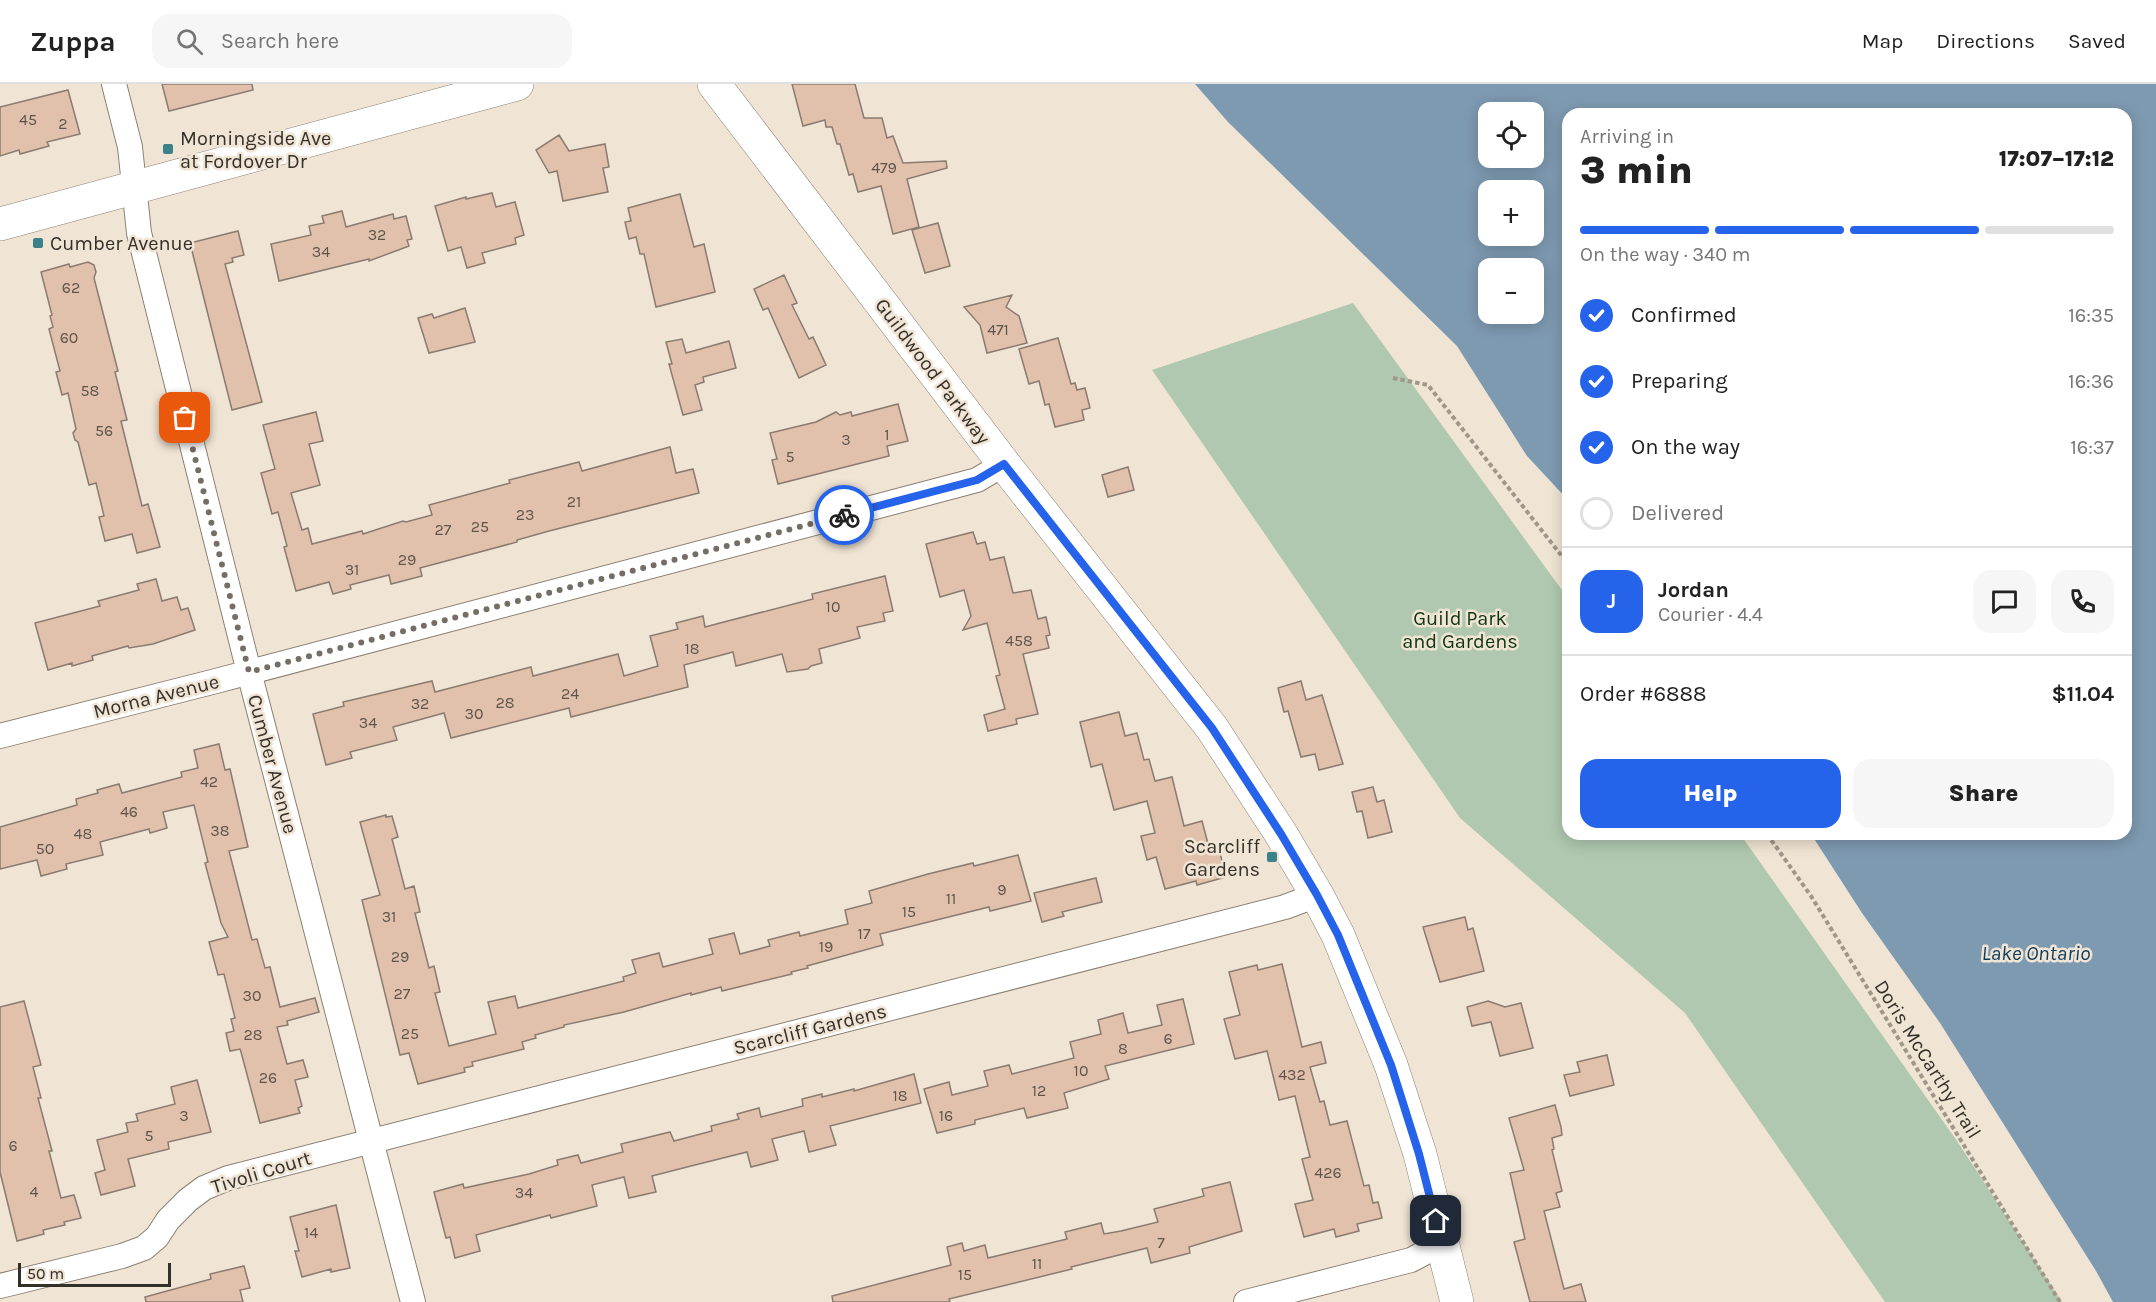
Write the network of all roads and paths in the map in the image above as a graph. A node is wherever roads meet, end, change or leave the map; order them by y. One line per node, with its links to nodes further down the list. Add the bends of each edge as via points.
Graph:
1 (114, 84): 4 (street, Cumber Avenue, via 130,147)
2 (517, 84): 4 (street)
3 (714, 84): 7 (street, Guildwood Parkway)
4 (133, 188): 5 (street); 9 (street, Cumber Avenue, via 139,233)
5 (0, 224)
6 (1394, 378): 8 (path, via 1428,386)
7 (1004, 464): 9 (street, Morna Avenue, via 977,480); 12 (street, Guildwood Parkway, via 1212,728)
8 (1562, 556)
9 (249, 672): 10 (street, Morna Avenue); 13 (street, Cumber Avenue)
10 (0, 736)
11 (1771, 840): 19 (path, Doris McCarthy Trail, via 1811,896)
12 (1317, 895): 13 (street, Scarcliff Gardens, via 1285,907); 14 (street, Guildwood Parkway, via 1338,935 1391,1065 1419,1154)
13 (372, 1141): 15 (street, Tivoli Court, via 228,1178 188,1200 144,1248); 16 (street, Cumber Avenue)
14 (1441, 1244): 17 (street, via 1411,1260); 18 (street, Guildwood Parkway)
15 (0, 1286)
16 (413, 1302)
17 (1246, 1302)
18 (1457, 1302)
19 (2060, 1302)

